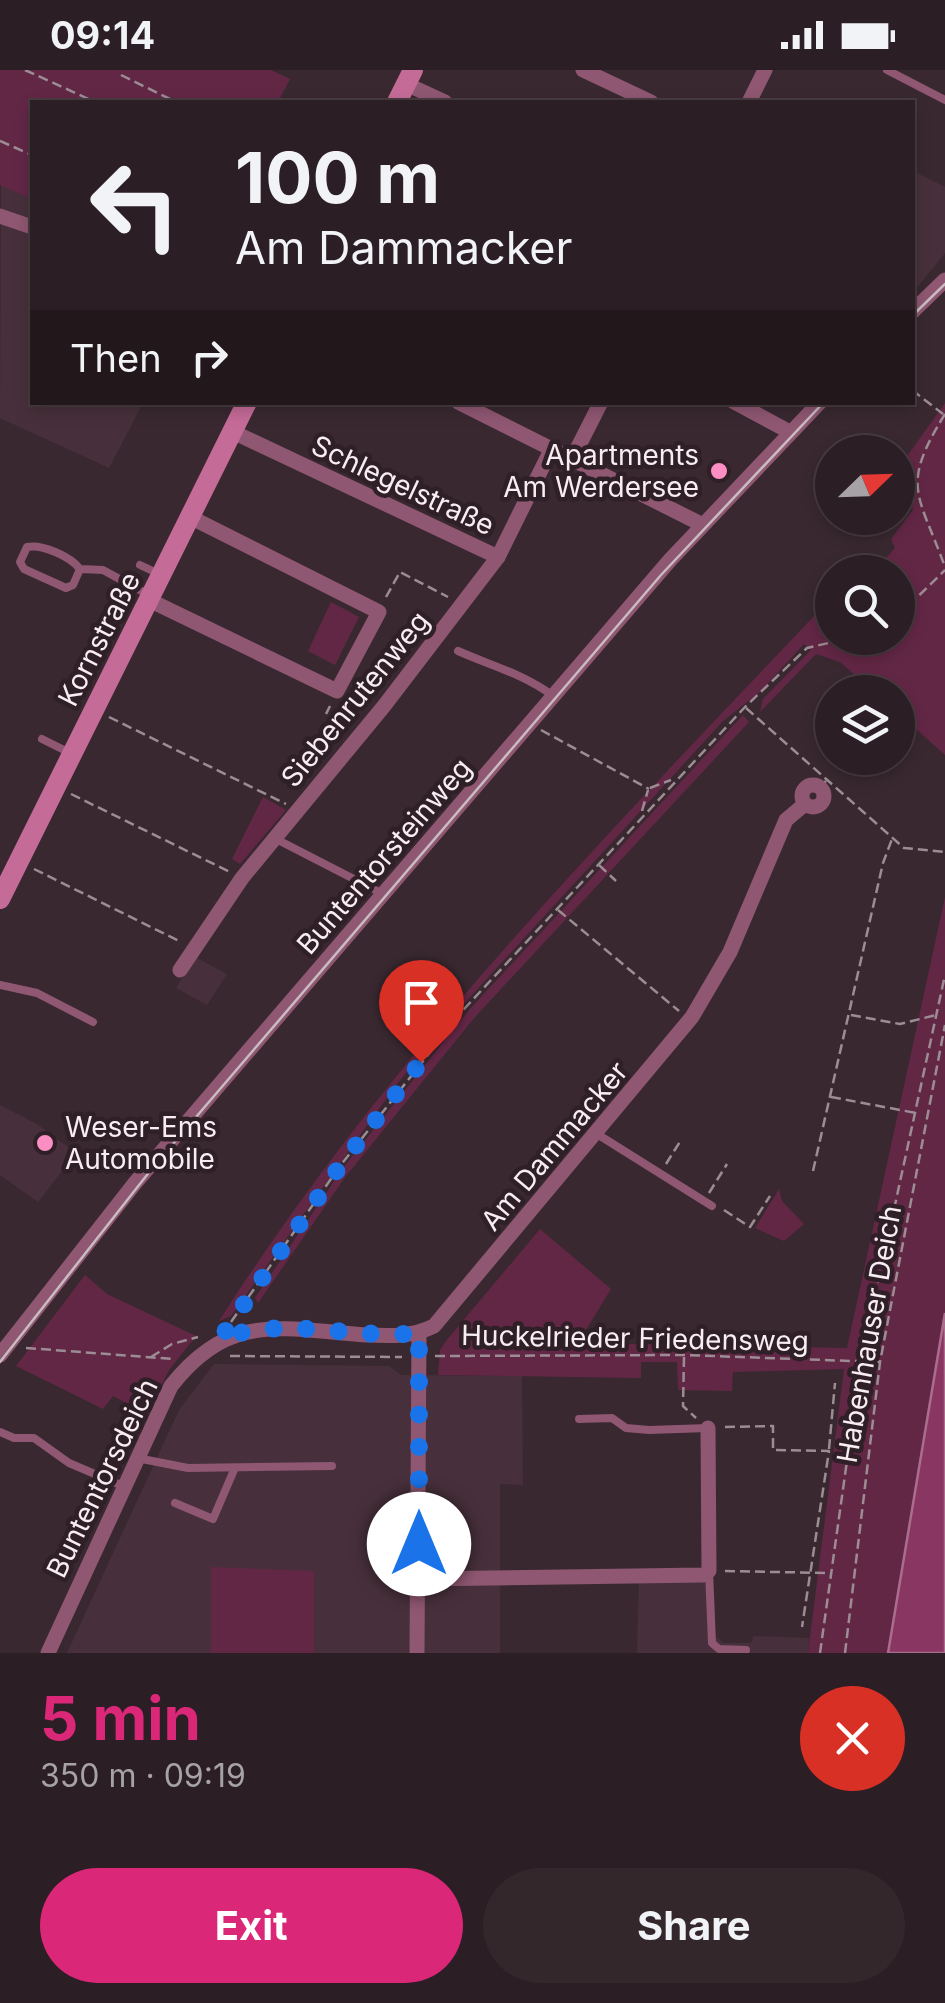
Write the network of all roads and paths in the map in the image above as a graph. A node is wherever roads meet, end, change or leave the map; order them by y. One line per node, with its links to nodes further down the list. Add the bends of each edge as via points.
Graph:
1 (26, 70): 7 (path)
2 (583, 70): 10 (street)
3 (766, 70): 11 (street)
4 (887, 70): 12 (lane)
5 (121, 75): 8 (path)
6 (405, 86): 9 (street)
7 (91, 100)
8 (172, 100)
9 (440, 100)
10 (647, 100)
11 (750, 100)
12 (945, 100)
13 (0, 141): 14 (path)
14 (30, 154)
15 (0, 216): 16 (street)
16 (30, 226)
17 (945, 280): 18 (street)
18 (915, 309)
19 (915, 392): 25 (path)
20 (246, 405): 26 (street, Kornstraße)
21 (464, 405): 28 (street)
22 (599, 405): 29 (street)
23 (740, 405): 27 (street)
24 (817, 405): 27 (street, Buntentorsteinweg)
25 (945, 414): 35 (path, via 918,462 915,482)
26 (233, 432): 30 (street, Kornstraße); 32 (street, Schlegelstraße)
27 (790, 432): 31 (street, Buntentorsteinweg)
28 (552, 448): 29 (street); 32 (street, Siebenrutenweg)
29 (572, 459): 31 (street)
30 (190, 518): 36 (street, Kornstraße); 40 (street)
31 (701, 524): 43 (street, Buntentorsteinweg)
32 (498, 557): 39 (street, Siebenrutenweg)
33 (140, 564): 36 (lane)
34 (80, 569): 34 (lane, via 66,588 20,562 27,547 36,545); 37 (lane, via 104,570)
35 (945, 569): 38 (path)
36 (162, 575): 37 (street, Kornstraße)
37 (150, 598): 40 (street, via 337,691); 45 (street, Kornstraße)
38 (915, 599)
39 (462, 604): 40 (path, via 400,572); 53 (street, Siebenrutenweg)
40 (378, 612)
41 (815, 646): 44 (path)
42 (458, 650): 43 (lane, via 504,666)
43 (555, 697): 46 (street, Buntentorsteinweg)
44 (744, 707): 49 (path); 50 (path)
45 (94, 710): 48 (street, Kornstraße); 53 (path)
46 (531, 724): 52 (path); 62 (street, Buntentorsteinweg)
47 (42, 740): 48 (lane)
48 (72, 754): 51 (street, Kornstraße)
49 (675, 778): 52 (path); 54 (path)
50 (824, 784): 56 (path); 71 (street, Am Dammacker, via 805,788 806,804 786,820 730,952)
51 (56, 786): 58 (street, Kornstraße); 60 (path)
52 (649, 789): 54 (path)
53 (298, 810): 55 (street, Siebenrutenweg)
54 (641, 816): 59 (path)
55 (274, 838): 60 (street, Siebenrutenweg); 62 (lane)
56 (892, 839): 57 (path, via 904,848); 69 (path)
57 (945, 852)
58 (19, 861): 63 (street, Kornstraße); 65 (path)
59 (598, 864): 61 (path); 64 (path)
60 (242, 878): 65 (street, Siebenrutenweg)
61 (616, 881)
62 (383, 894): 87 (street, Buntentorsteinweg, via 134,1183)
63 (0, 899)
64 (557, 909): 71 (path); 83 (path, via 398,1089)
65 (194, 948): 66 (street, Siebenrutenweg)
66 (180, 970)
67 (945, 975): 70 (path)
68 (0, 986): 72 (lane, via 36,993)
69 (850, 1015): 70 (path, via 900,1024); 74 (path)
70 (938, 1015): 75 (path)
71 (689, 1020): 76 (street, Am Dammacker)
72 (92, 1022)
73 (945, 1024): 92 (path, Habenhauser Deich)
74 (830, 1097): 75 (path); 79 (path)
75 (917, 1114): 91 (path)
76 (597, 1134): 80 (lane); 84 (street, Am Dammacker, via 434,1326)
77 (681, 1140): 80 (path)
78 (727, 1164): 82 (path)
79 (814, 1172)
80 (660, 1174): 82 (lane)
81 (770, 1196): 82 (path, via 750,1227)
82 (708, 1204)
83 (232, 1322): 85 (path); 85 (path)
84 (419, 1333): 85 (street, via 278,1330); 88 (street)
85 (217, 1339): 88 (path, Huckelrieder Friedensweg); 89 (path, via 172,1344); 90 (street, Buntentorsdeich)
86 (684, 1355): 88 (path, Huckelrieder Friedensweg); 91 (path, Huckelrieder Friedensweg); 95 (path, via 683,1406)
87 (8, 1356): 89 (path, via 23,1348)
88 (420, 1357): 106 (street)
89 (150, 1358): 90 (path)
90 (192, 1360): 98 (street, Buntentorsdeich)
91 (862, 1361): 92 (path, Huckelrieder Friedensweg); 105 (path)
92 (880, 1362): 112 (path, Habenhauser Deich)
93 (836, 1382): 97 (path)
94 (579, 1419): 95 (lane, via 612,1418 626,1428 649,1430)
95 (708, 1428): 97 (path, via 773,1426 773,1450); 103 (street)
96 (0, 1432): 101 (lane, via 34,1438 69,1463)
97 (828, 1451): 104 (path)
98 (137, 1458): 100 (lane); 101 (street, Buntentorsdeich)
99 (332, 1466): 100 (lane)
100 (234, 1470): 102 (lane, via 214,1519)
101 (124, 1486): 109 (street, Buntentorsdeich)
102 (175, 1503)
103 (708, 1571): 104 (path); 106 (street, via 698,1577); 108 (lane, via 712,1643)
104 (814, 1572): 105 (path); 107 (path)
105 (829, 1573): 111 (path)
106 (418, 1579): 110 (street)
107 (802, 1628)
108 (746, 1650)
109 (48, 1653)
110 (416, 1653)
111 (820, 1653)
112 (845, 1653)

